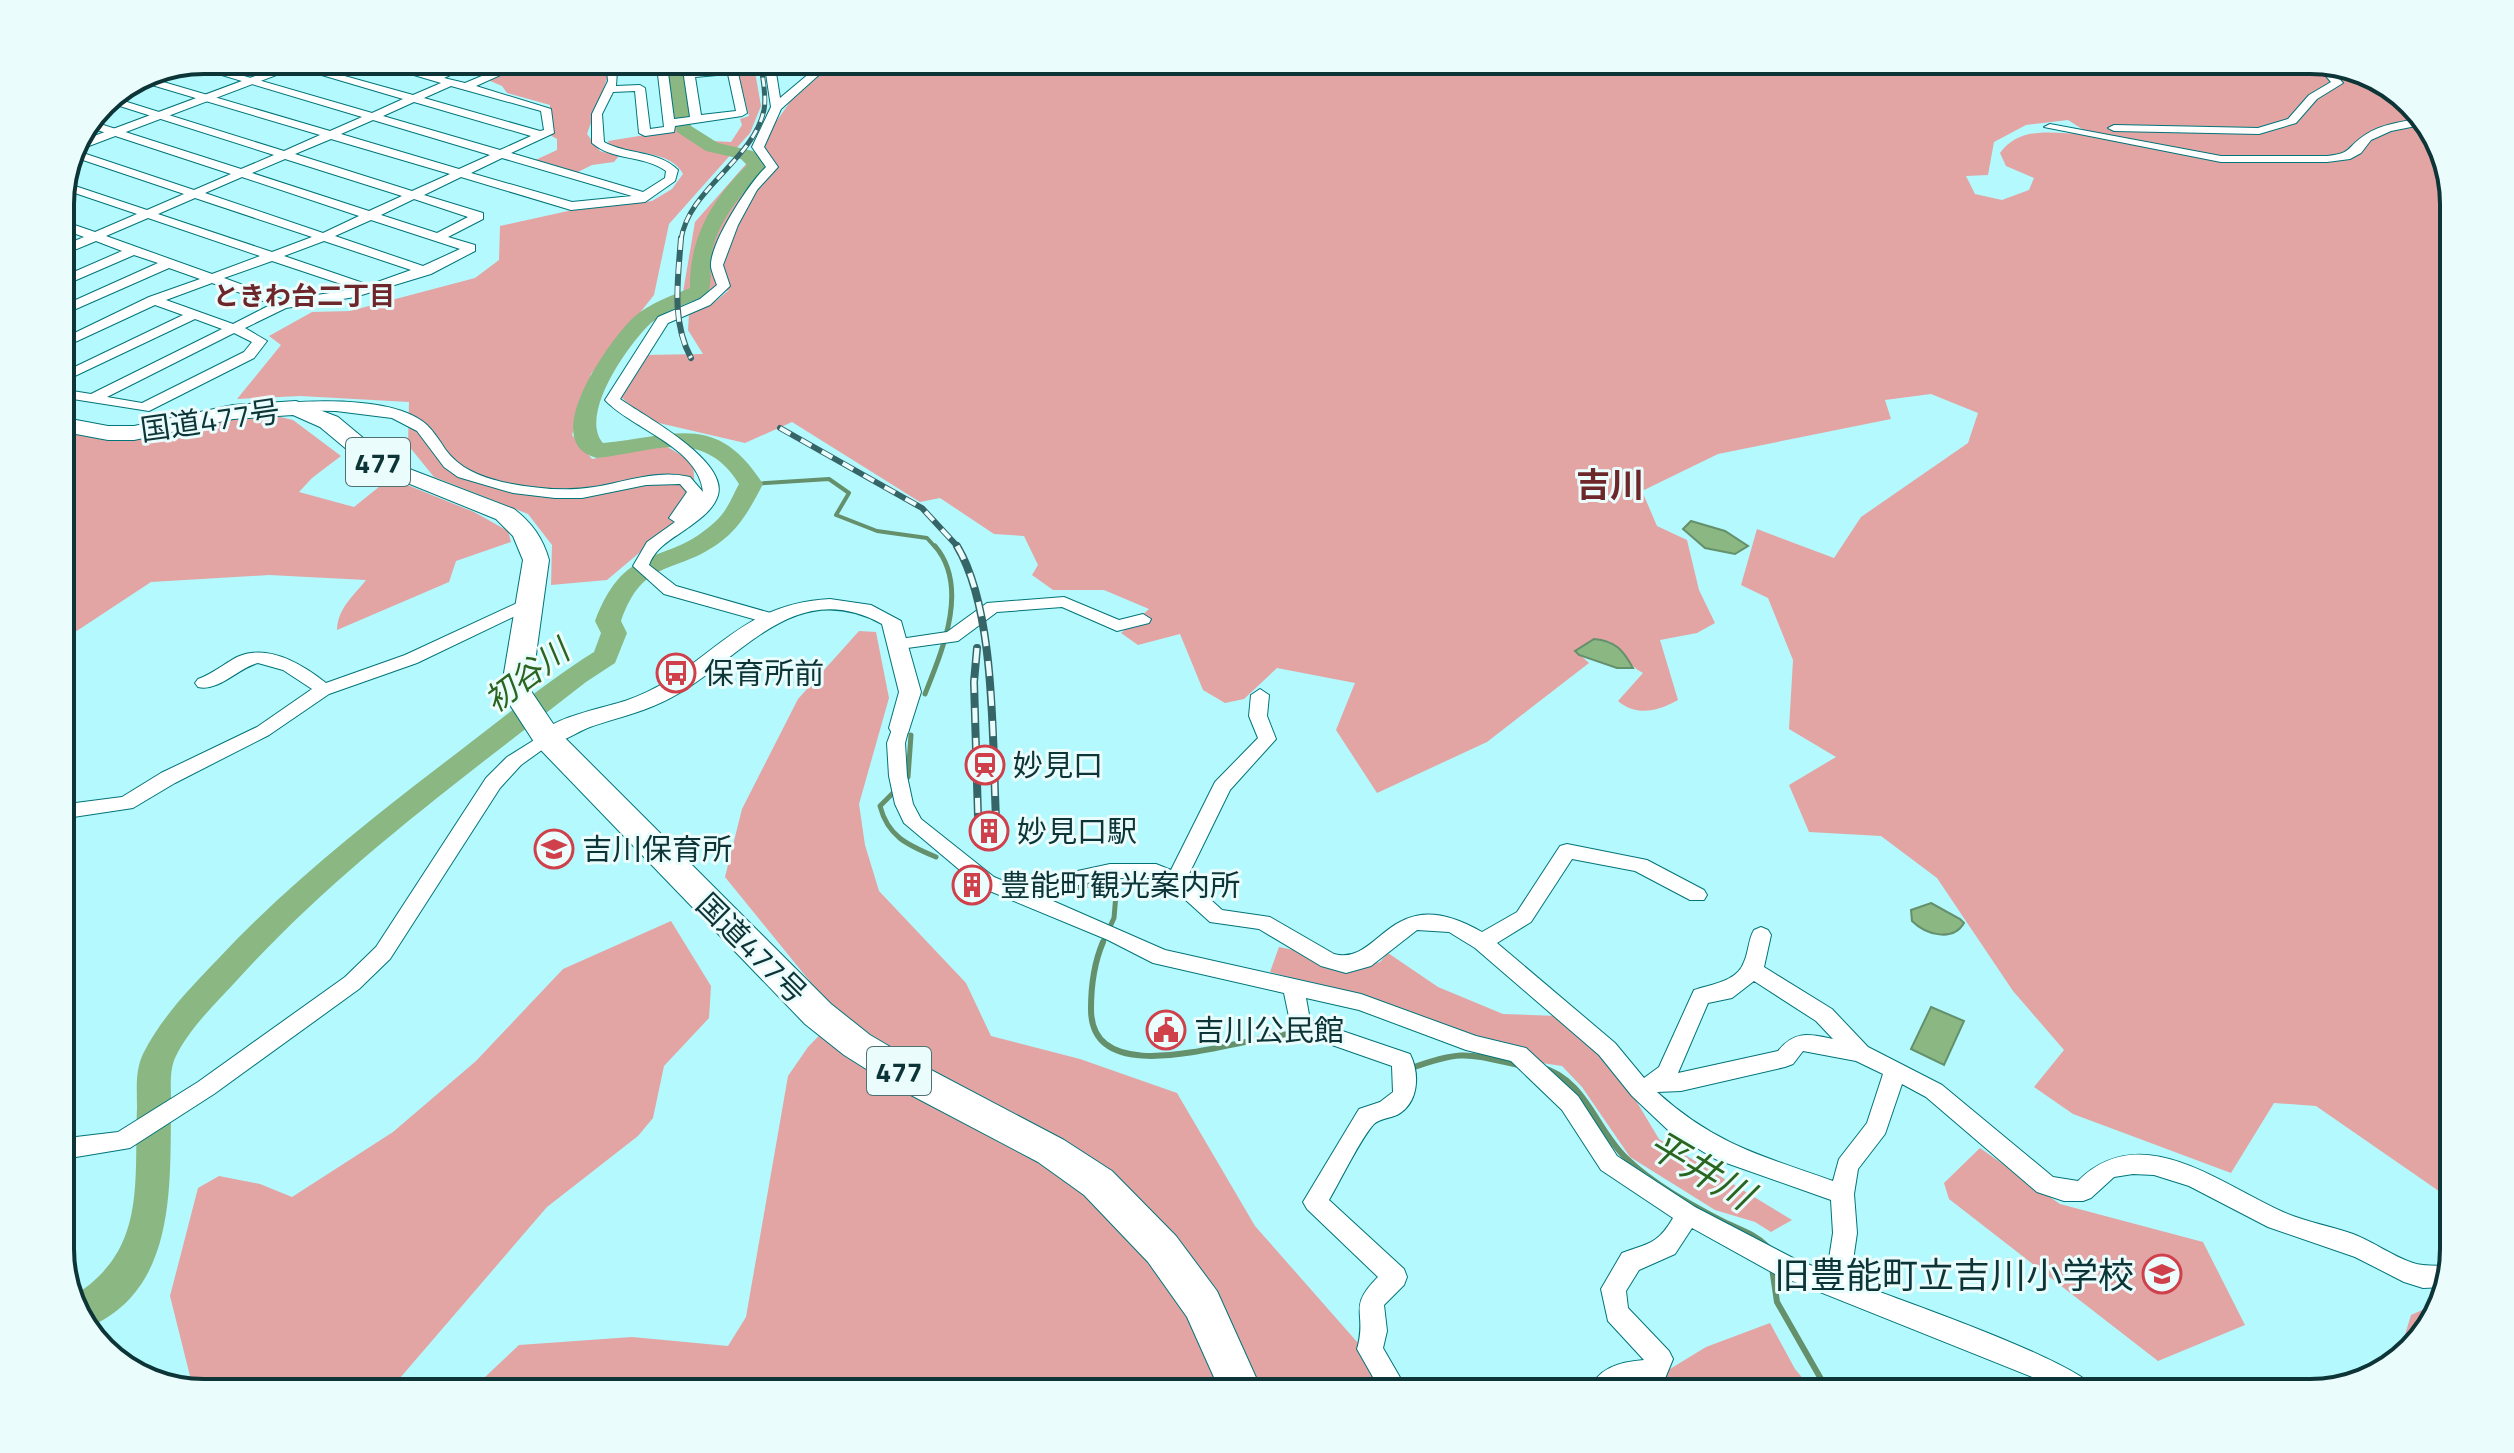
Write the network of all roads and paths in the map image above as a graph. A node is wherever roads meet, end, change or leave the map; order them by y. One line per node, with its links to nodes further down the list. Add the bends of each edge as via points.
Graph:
1 (228, 74): 15 (street)
2 (271, 74): 15 (street)
3 (326, 74): 21 (street)
4 (419, 74): 14 (street)
5 (444, 74): 14 (street)
6 (496, 74): 18 (street)
7 (613, 74): 19 (street)
8 (663, 74): 27 (street)
9 (689, 74): 26 (street)
10 (733, 74): 26 (street, via 742,113)
11 (771, 74): 23 (street)
12 (815, 74): 23 (street)
13 (2331, 76): 28 (street, via 2338,83 2280,127 2211,133 2050,127 2221,159 2327,159 2346,157 2367,138)
14 (434, 78): 17 (street)
15 (252, 81): 20 (street); 25 (street)
16 (157, 83): 20 (street)
17 (450, 83): 18 (street); 21 (street)
18 (466, 87): 32 (street, via 546,109 550,131)
19 (609, 89): 27 (street, via 640,88 645,133 670,130); 42 (street, via 597,114 598,143 624,156 663,162 672,170 671,179)
20 (205, 97): 24 (street); 31 (street)
21 (413, 99): 25 (street); 32 (street)
22 (122, 103): 24 (street)
23 (776, 107): 68 (street, via 758,147 772,167 736,212 717,265 724,286 705,302 663,320 612,400 673,440 711,483 703,507)
24 (159, 115): 30 (street); 35 (street)
25 (373, 116): 31 (street); 34 (street)
26 (695, 120): 27 (street)
27 (670, 123)
28 (2412, 123)
29 (99, 128): 30 (street)
30 (115, 133): 33 (street); 37 (street)
31 (330, 135): 35 (street); 38 (street)
32 (541, 135): 34 (street)
33 (90, 142)
34 (501, 154): 38 (street); 42 (street)
35 (284, 155): 37 (street); 41 (street)
36 (83, 156): 40 (street)
37 (241, 173): 40 (street); 44 (street)
38 (460, 173): 41 (street); 42 (street, via 571,206)
39 (75, 189): 43 (street)
40 (195, 194): 43 (street); 47 (street)
41 (412, 195): 44 (street); 48 (street, via 479,216)
42 (646, 196)
43 (147, 214): 46 (street); 51 (street)
44 (370, 215): 47 (street); 48 (street)
45 (74, 229): 46 (street)
46 (96, 237): 49 (street); 50 (street)
47 (324, 237): 51 (street); 53 (street)
48 (438, 237): 53 (street, via 471,248)
49 (74, 246)
50 (134, 250): 52 (street); 54 (street)
51 (272, 257): 55 (street); 56 (street)
52 (169, 263): 55 (street); 59 (street)
53 (426, 271): 56 (street)
54 (74, 277)
55 (214, 279): 57 (street); 58 (street)
56 (365, 288): 58 (street)
57 (154, 300): 60 (street); 62 (street)
58 (283, 304): 61 (street)
59 (74, 306)
60 (193, 315): 61 (street); 63 (street)
61 (232, 329): 65 (street); 65 (street, via 260,341 249,355 157,402 144,408)
62 (74, 338)
63 (74, 372)
64 (74, 396): 65 (street)
65 (92, 399)
66 (269, 408): 67 (highway, 国道477号 / 477, via 134,433); 68 (street, via 337,406 399,416 421,426 456,472 500,485 581,493 655,478 685,480 695,492 669,526); 69 (highway, 国道477号 / 477, via 314,413 377,462 505,514 521,527 533,549 535,575)
67 (74, 427)
68 (670, 533): 70 (street, via 644,553 645,570 670,590)
69 (528, 603): 74 (street, via 411,659); 76 (highway, 国道477号 / 477, via 516,691)
70 (768, 618): 72 (street, via 848,605 876,610 891,621); 76 (street, via 659,696 566,726)
71 (1143, 619): 72 (street, via 1117,626 1076,605 993,607 952,637)
72 (900, 644): 77 (street, via 910,692)
73 (204, 683): 74 (street, via 261,658 309,676)
74 (323, 690): 78 (street, via 263,731 126,803)
75 (1260, 695): 79 (street, via 1258,716 1267,739 1222,787)
76 (535, 720): 89 (street, via 514,761 493,783 383,953 352,983 122,1141); 94 (highway, 国道477号 / 477, via 818,1014 892,1066 1051,1151 1098,1183 1162,1249 1202,1304)
77 (900, 728): 80 (street, via 898,776 914,823 987,882)
78 (74, 810)
79 (1176, 880): 80 (street, via 1131,869); 83 (street, via 1217,917 1263,922 1346,965 1364,960 1415,922 1453,925)
80 (1014, 892): 85 (street, via 1160,957)
81 (1697, 895): 83 (street, via 1640,865 1567,851 1524,917)
82 (1761, 935): 84 (street)
83 (1482, 942): 88 (street)
84 (1753, 970): 86 (street, via 1824,1015); 88 (street, via 1725,992 1701,996 1667,1073)
85 (1294, 988): 91 (street, via 1361,1002 1474,1044 1518,1054 1570,1103 1609,1163); 95 (street, via 1300,1025 1404,1069 1397,1107 1367,1116 1315,1202 1395,1277 1371,1301 1375,1331 1370,1349)
86 (1860, 1053): 87 (street); 88 (street, via 1806,1042 1796,1044 1785,1058)
87 (1894, 1073): 90 (street, via 1877,1127 1847,1166); 92 (street, via 1934,1091 2045,1185 2083,1191 2108,1168 2170,1170 2216,1187 2275,1220 2362,1249 2410,1275)
88 (1649, 1086): 90 (street, via 1677,1124 1723,1152)
89 (74, 1146)
90 (1842, 1194): 93 (street, via 1845,1233)
91 (1687, 1214): 93 (street); 96 (street, via 1671,1245 1660,1255 1631,1261 1613,1289 1617,1313 1660,1359 1655,1372 1625,1373)
92 (2437, 1278)
93 (1837, 1288): 97 (street)
94 (1236, 1379)
95 (1388, 1379)
96 (1614, 1379)
97 (2063, 1379)

